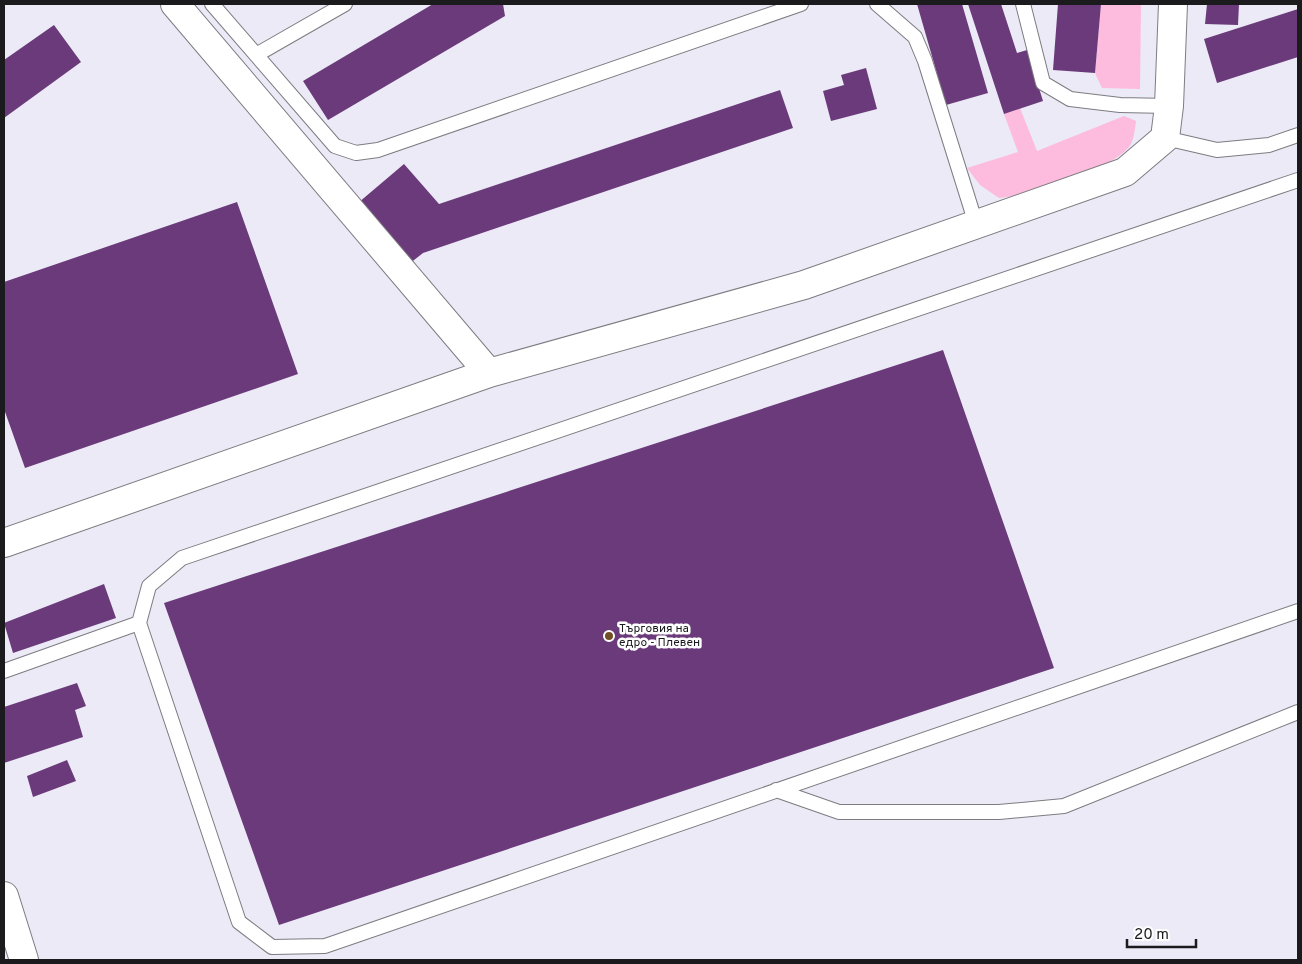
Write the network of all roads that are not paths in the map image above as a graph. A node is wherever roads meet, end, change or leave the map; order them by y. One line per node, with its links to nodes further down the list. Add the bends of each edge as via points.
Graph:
1 (175, 4): 14 (street)
2 (212, 4): 8 (lane)
3 (345, 4): 8 (lane)
4 (801, 4): 8 (lane, via 378,150 356,153 335,146)
5 (877, 4): 13 (lane, via 915,37)
6 (1023, 4): 9 (lane, via 1043,83 1070,99)
7 (1173, 4): 9 (street)
8 (256, 55)
9 (1169, 106): 11 (street)
10 (1298, 135): 11 (lane, via 1269,145 1217,150)
11 (1165, 138): 13 (street, via 1125,172)
12 (1298, 180): 17 (lane, via 182,558 149,586)
13 (976, 224): 14 (street, via 804,285)
14 (489, 373): 15 (street)
15 (4, 543)
16 (1298, 610): 20 (lane)
17 (139, 624): 18 (lane); 20 (lane, via 239,922 272,947 325,946)
18 (4, 671)
19 (1298, 712): 20 (lane, via 1064,806 999,812 839,812)
20 (776, 790)
21 (4, 896): 22 (street)
22 (24, 960)

